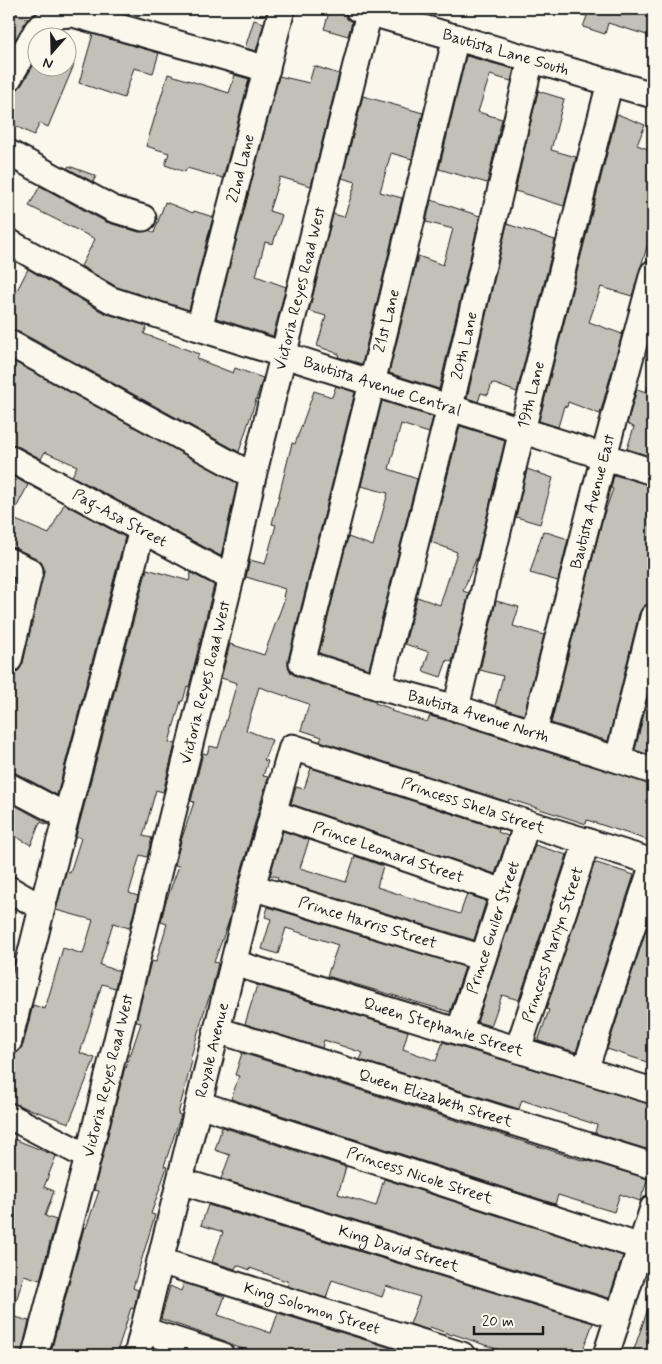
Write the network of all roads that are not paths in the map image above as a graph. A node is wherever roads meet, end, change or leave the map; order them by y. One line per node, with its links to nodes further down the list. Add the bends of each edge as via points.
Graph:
1 (282, 9): 6 (street, 22nd Lane)
2 (366, 10): 4 (street, Bautista Lane South); 17 (street, Victoria Reyes Road West)
3 (54, 12): 6 (street, via 73,14); 7 (street, via 37,30)
4 (456, 37): 5 (street, Bautista Lane South); 18 (street, 21st Lane)
5 (531, 59): 8 (street, Bautista Lane South); 19 (street, 20th Lane)
6 (267, 69): 14 (street, 22nd Lane)
7 (9, 78)
8 (610, 82): 9 (street, Bautista Lane South); 20 (street, 19th Lane)
9 (653, 95)
10 (9, 153): 11 (street, via 113,209)
11 (142, 218)
12 (9, 242): 14 (street, Bautista Avenue Central, via 111,300)
13 (653, 273): 16 (street, Bautista Avenue East)
14 (199, 328): 17 (street, Bautista Avenue Central)
15 (9, 343): 24 (street)
16 (644, 347): 21 (street, Bautista Avenue East)
17 (283, 354): 18 (street, Bautista Avenue Central); 24 (street, Victoria Reyes Road West)
18 (372, 382): 19 (street, Bautista Avenue Central); 30 (street, 21st Lane)
19 (450, 407): 20 (street, Bautista Avenue Central); 31 (street, 20th Lane)
20 (522, 430): 21 (street, Bautista Avenue Central); 32 (street, 19th Lane)
21 (604, 456): 23 (street, Bautista Avenue Central); 33 (street, Bautista Avenue East)
22 (9, 458): 25 (street, Pag-Asa Street)
23 (653, 472)
24 (252, 476): 27 (street, Victoria Reyes Road West)
25 (142, 530): 27 (street, Pag-Asa Street); 39 (street)
26 (9, 561): 29 (street, via 30,571)
27 (231, 578): 58 (street, Victoria Reyes Road West)
28 (653, 617): 35 (street)
29 (9, 660)
30 (302, 663): 31 (street, Bautista Avenue North)
31 (379, 687): 32 (street, Bautista Avenue North)
32 (456, 708): 33 (street, Bautista Avenue North)
33 (534, 732): 35 (street, Bautista Avenue North)
34 (292, 747): 38 (street, Royale Avenue); 40 (street, Princess Shela Street)
35 (618, 759): 36 (street, Bautista Avenue North)
36 (653, 771)
37 (9, 786): 39 (street)
38 (274, 813): 43 (street, Royale Avenue); 45 (street, Prince Leonard Street)
39 (66, 816): 46 (street)
40 (527, 823): 41 (street, Princess Shela Street); 45 (street, Prince Guiler Street)
41 (587, 841): 42 (street, Princess Shela Street); 53 (street, Princess Marlyn Street)
42 (653, 863): 54 (street)
43 (252, 887): 47 (street, Prince Harris Street); 48 (street, Royale Avenue)
44 (9, 889): 46 (street)
45 (504, 892): 47 (street, Prince Guiler Street)
46 (42, 908): 49 (street)
47 (483, 958): 51 (street, Prince Guiler Street)
48 (234, 963): 50 (street, Royale Avenue); 51 (street, Queen Stephanie Street)
49 (13, 1002): 52 (street)
50 (217, 1030): 56 (street, Royale Avenue); 59 (street, Queen Elizabeth Street)
51 (459, 1032): 53 (street, Queen Stephanie Street)
52 (9, 1041)
53 (518, 1049): 54 (street, Queen Stephanie Street)
54 (585, 1070): 55 (street, Queen Stephanie Street)
55 (652, 1087)
56 (199, 1104): 60 (street, Royale Avenue); 62 (street, Princess Nicole Street)
57 (9, 1116): 58 (street)
58 (88, 1157): 66 (street, Victoria Reyes Road West)
59 (653, 1166)
60 (180, 1181): 63 (street, Royale Avenue); 64 (street, King David Street)
61 (653, 1208): 62 (street)
62 (641, 1247): 64 (street)
63 (160, 1261): 65 (street, Royale Avenue); 69 (street, King Solomon Street)
64 (618, 1316): 70 (street)
65 (143, 1330): 67 (street, Royale Avenue); 68 (street)
66 (35, 1355)
67 (136, 1355)
68 (221, 1355)
69 (462, 1355)
70 (606, 1355)

